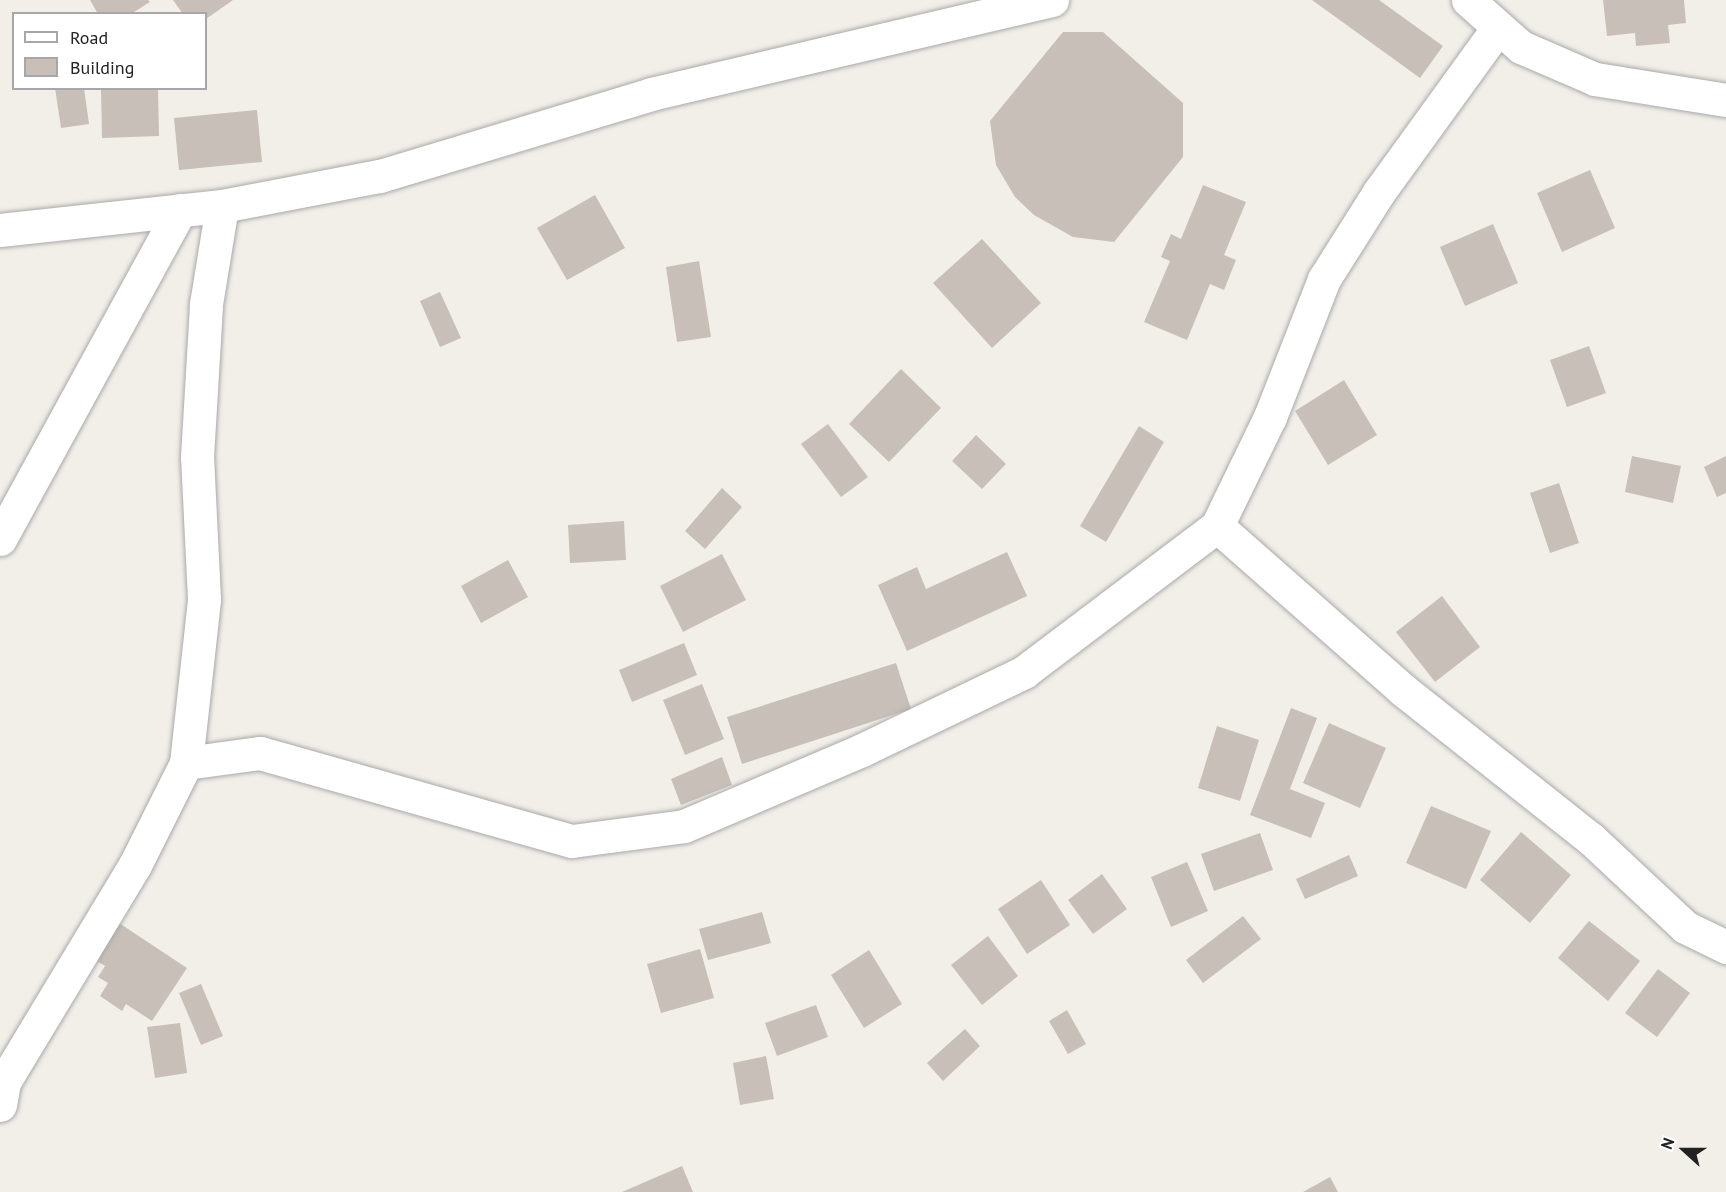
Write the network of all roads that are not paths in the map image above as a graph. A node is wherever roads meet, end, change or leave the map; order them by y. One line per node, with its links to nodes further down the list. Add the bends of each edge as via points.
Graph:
1 (1052, 0): 5 (street, via 651,94 380,176)
2 (1468, 0): 3 (street)
3 (1497, 29): 4 (street, via 1521,47 1595,79); 8 (street, via 1379,192 1324,279 1270,417)
4 (1726, 100)
5 (222, 206): 6 (street); 10 (street, via 206,304 197,458 204,599)
6 (180, 210): 7 (street); 9 (street)
7 (0, 230)
8 (1217, 526): 10 (street, via 1024,672 862,750 684,826 572,841 260,753); 11 (street, via 1403,690 1590,838 1686,927)
9 (0, 539)
10 (186, 763): 12 (street, via 135,865)
11 (1726, 947)
12 (1, 1091)

